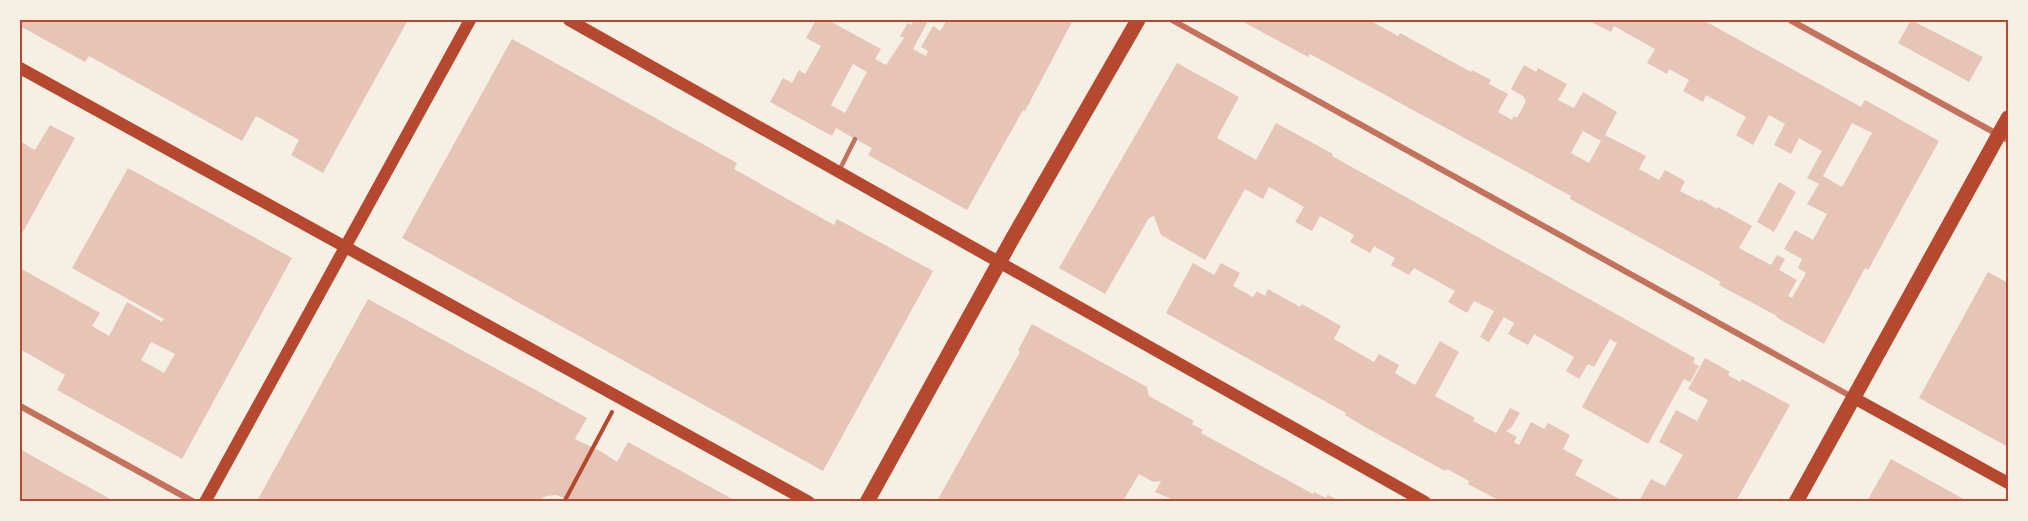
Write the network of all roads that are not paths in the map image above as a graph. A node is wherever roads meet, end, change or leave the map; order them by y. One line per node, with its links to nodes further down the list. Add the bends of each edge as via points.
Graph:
1 (470, 20): 11 (main road)
2 (569, 20): 10 (main road)
3 (1138, 20): 12 (main road)
4 (1172, 20): 13 (street)
5 (1790, 20): 8 (street)
6 (20, 68): 11 (main road)
7 (2008, 118): 8 (main road)
8 (2004, 138): 13 (main road)
9 (855, 139): 10 (lane)
10 (838, 171): 12 (main road)
11 (345, 247): 17 (main road); 18 (main road)
12 (1000, 261): 19 (main road); 20 (main road)
13 (1854, 398): 15 (main road); 21 (main road)
14 (20, 406): 16 (street)
15 (2008, 483)
16 (194, 501)
17 (205, 501)
18 (809, 501)
19 (867, 501)
20 (1425, 501)
21 (1796, 501)

